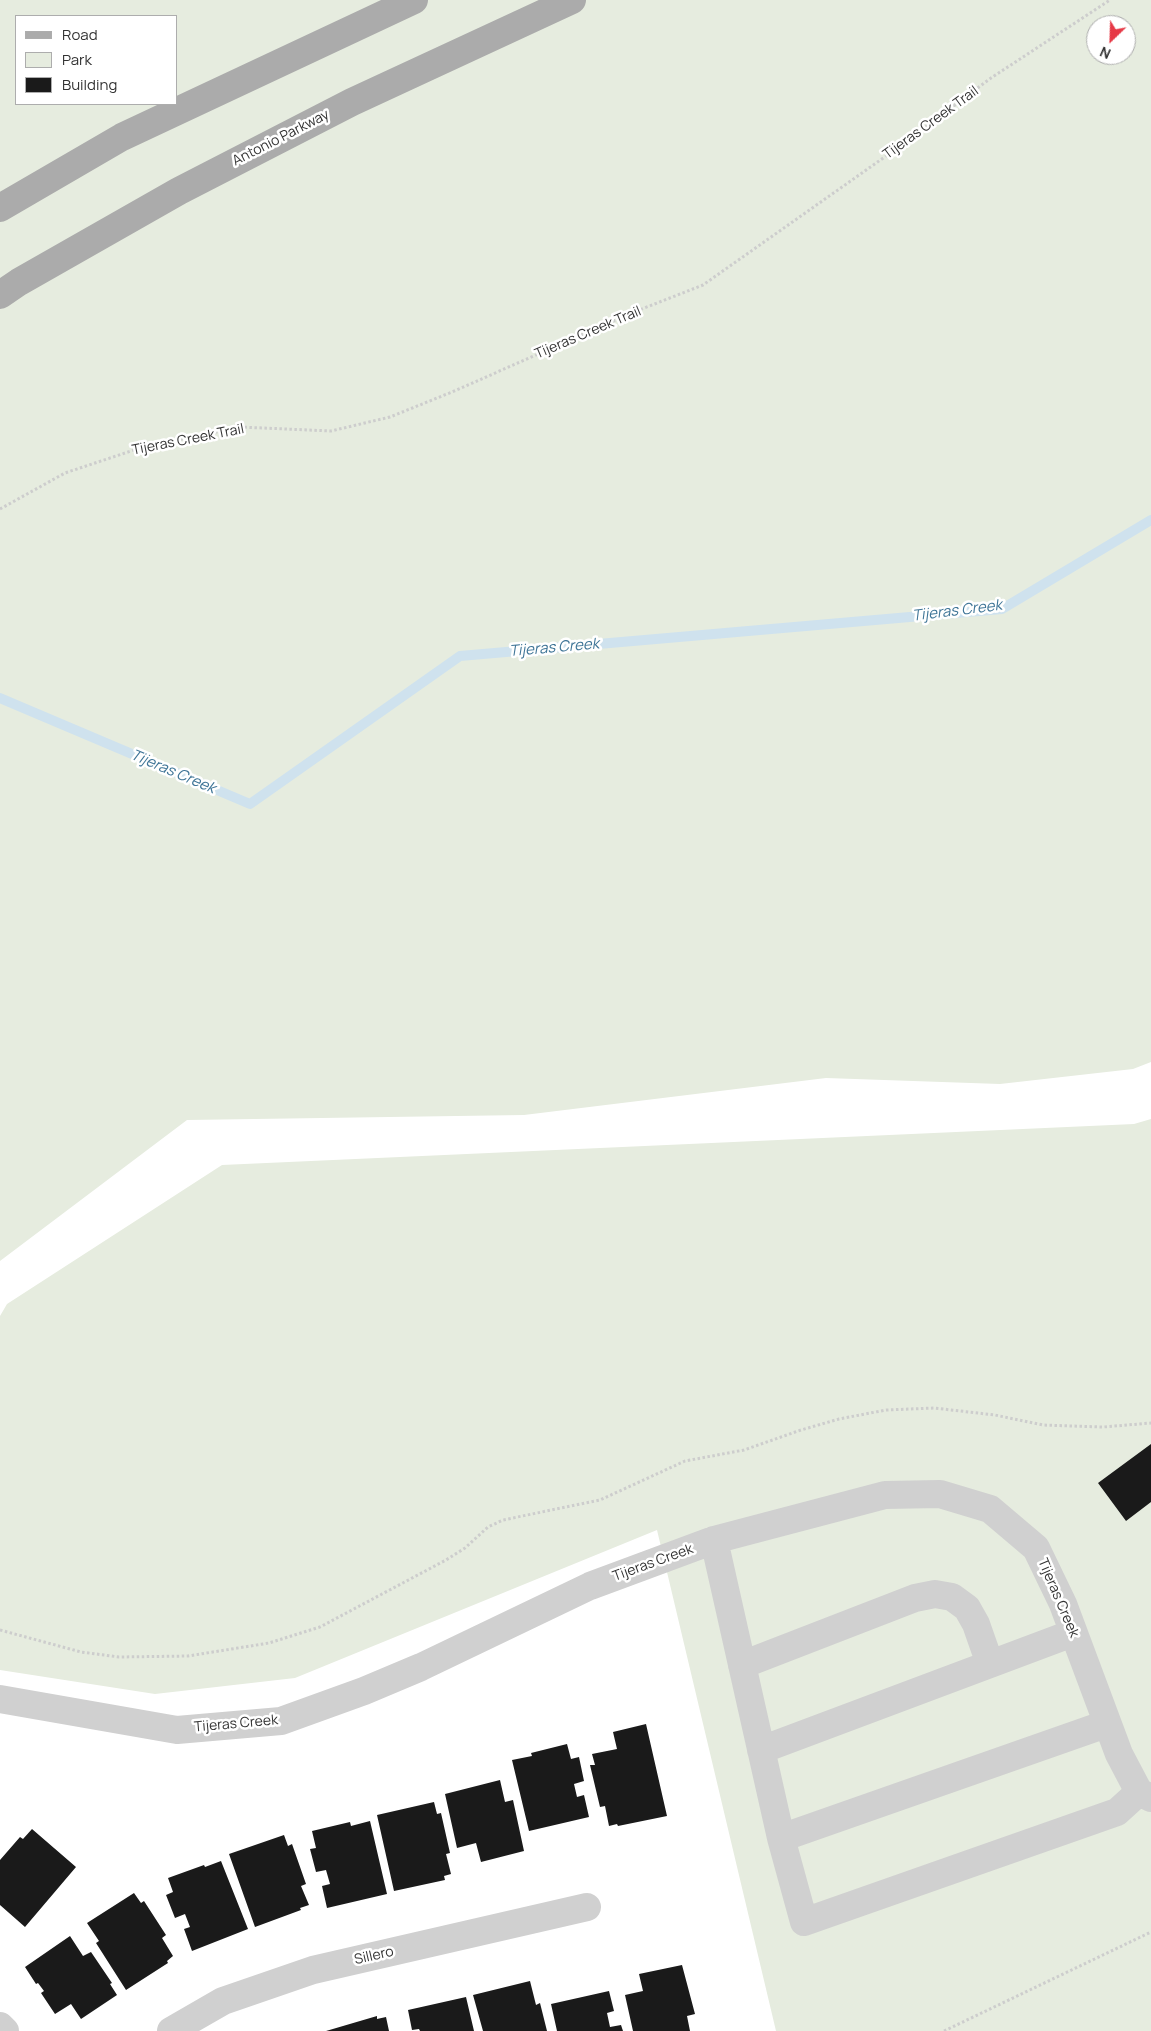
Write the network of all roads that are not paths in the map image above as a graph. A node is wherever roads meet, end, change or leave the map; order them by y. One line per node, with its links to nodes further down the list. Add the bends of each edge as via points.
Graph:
1 (414, 0): 3 (main road, via 122,137)
2 (572, 0): 4 (main road, Antonio Parkway, via 352,102 179,191)
3 (0, 208)
4 (0, 295)
5 (714, 1540): 6 (street, Tijeras Creek, via 885,1495 940,1494 990,1509 1036,1548); 8 (street); 9 (street, Tijeras Creek, via 590,1586 421,1667 281,1721 176,1730)
6 (1074, 1633): 7 (street); 10 (street, Tijeras Creek)
7 (990, 1664): 8 (street, via 976,1624 966,1608 952,1597 935,1594 915,1598); 11 (street)
8 (742, 1665): 11 (street)
9 (0, 1700)
10 (1106, 1724): 12 (street, Tijeras Creek, via 1119,1754); 13 (street)
11 (761, 1750): 13 (street)
12 (1145, 1795): 13 (street, via 1116,1812 804,1922)
13 (781, 1838)
14 (587, 1907): 17 (street, Sillero, via 313,1970 223,2000)
15 (0, 2026): 16 (street)
16 (5, 2031)
17 (171, 2031)

